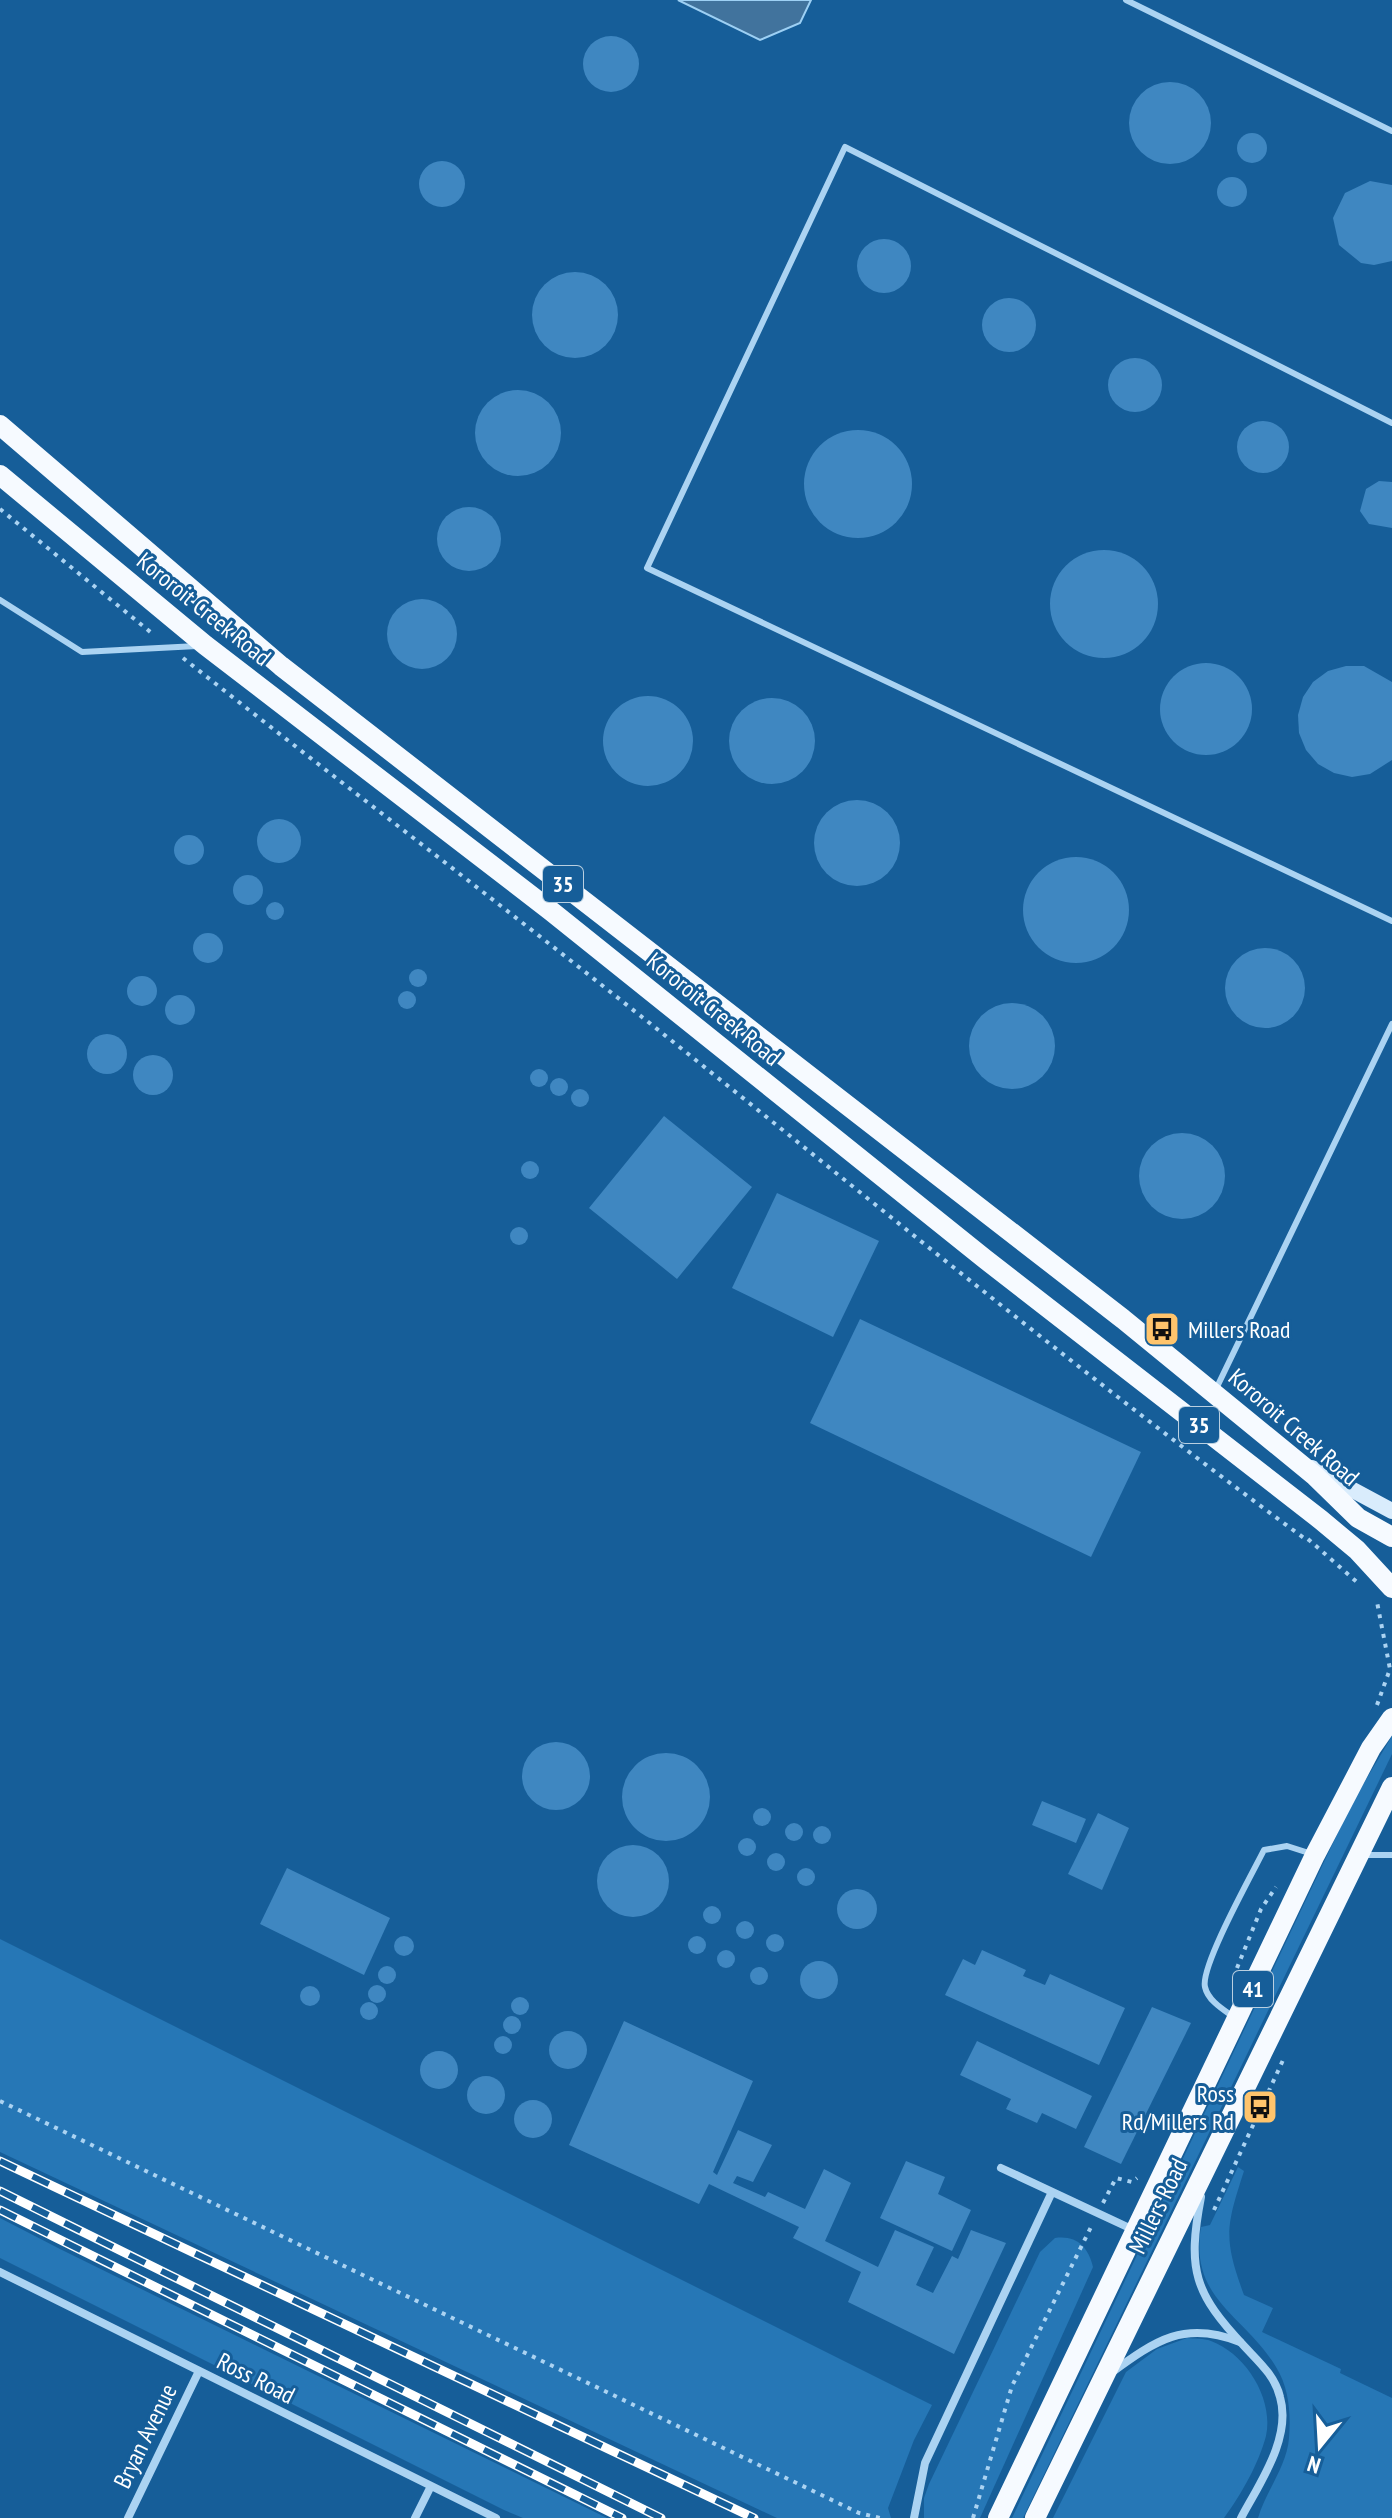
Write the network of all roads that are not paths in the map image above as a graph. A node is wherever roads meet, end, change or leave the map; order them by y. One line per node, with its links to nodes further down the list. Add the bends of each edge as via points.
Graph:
1 (1126, 0): 2 (lane)
2 (1392, 131)
3 (1392, 423): 8 (lane, via 845,147 647,568)
4 (0, 425): 10 (main road, Kororoit Creek Road / 35, via 281,666)
5 (0, 475): 7 (main road, Kororoit Creek Road / 35)
6 (0, 600): 7 (lane, via 82,652)
7 (205, 645): 11 (main road, Kororoit Creek Road / 35, via 551,911)
8 (1392, 921)
9 (1392, 1024): 12 (lane)
10 (845, 1103): 11 (main road); 12 (main road, Kororoit Creek Road / 35)
11 (823, 1130): 13 (main road, Kororoit Creek Road / 35)
12 (1214, 1393): 13 (main road); 14 (main road, Kororoit Creek Road / 35)
13 (1211, 1434): 17 (main road, Kororoit Creek Road / 35, via 1333,1530)
14 (1286, 1453): 15 (main road); 16 (main road, Kororoit Creek Road / 35, via 1358,1518)
15 (1392, 1511)
16 (1392, 1537)
17 (1387, 1581)
18 (1382, 1717): 20 (main road, Millers Road / 41)
19 (1392, 1787): 21 (main road, Millers Road / 41)
20 (1315, 1855): 23 (main road, Millers Road / 41); 23 (lane, via 1287,1846 1264,1850 1207,1968 1205,1990)
21 (1357, 1855): 22 (lane); 25 (main road, Millers Road / 41)
22 (1392, 1855)
23 (1237, 2020): 27 (main road, Millers Road / 41)
24 (1001, 2168): 26 (street)
25 (1206, 2168): 29 (street, via 1194,2265 1203,2296); 31 (main road, Millers Road / 41)
26 (1051, 2194): 27 (street); 36 (street, via 925,2463)
27 (1137, 2231): 37 (main road, Millers Road / 41)
28 (0, 2272): 30 (street, Ross Road)
29 (1241, 2343): 31 (street, via 1216,2332 1190,2331 1162,2339); 39 (street, via 1269,2372 1281,2398 1281,2425 1273,2459)
30 (199, 2371): 32 (street, Ross Road); 33 (street, Bryan Avenue)
31 (1102, 2380): 38 (main road, Millers Road / 41)
32 (430, 2488): 34 (street); 35 (street, Ross Road)
33 (128, 2518)
34 (415, 2518)
35 (496, 2518)
36 (914, 2518)
37 (998, 2518)
38 (1035, 2518)
39 (1241, 2518)

